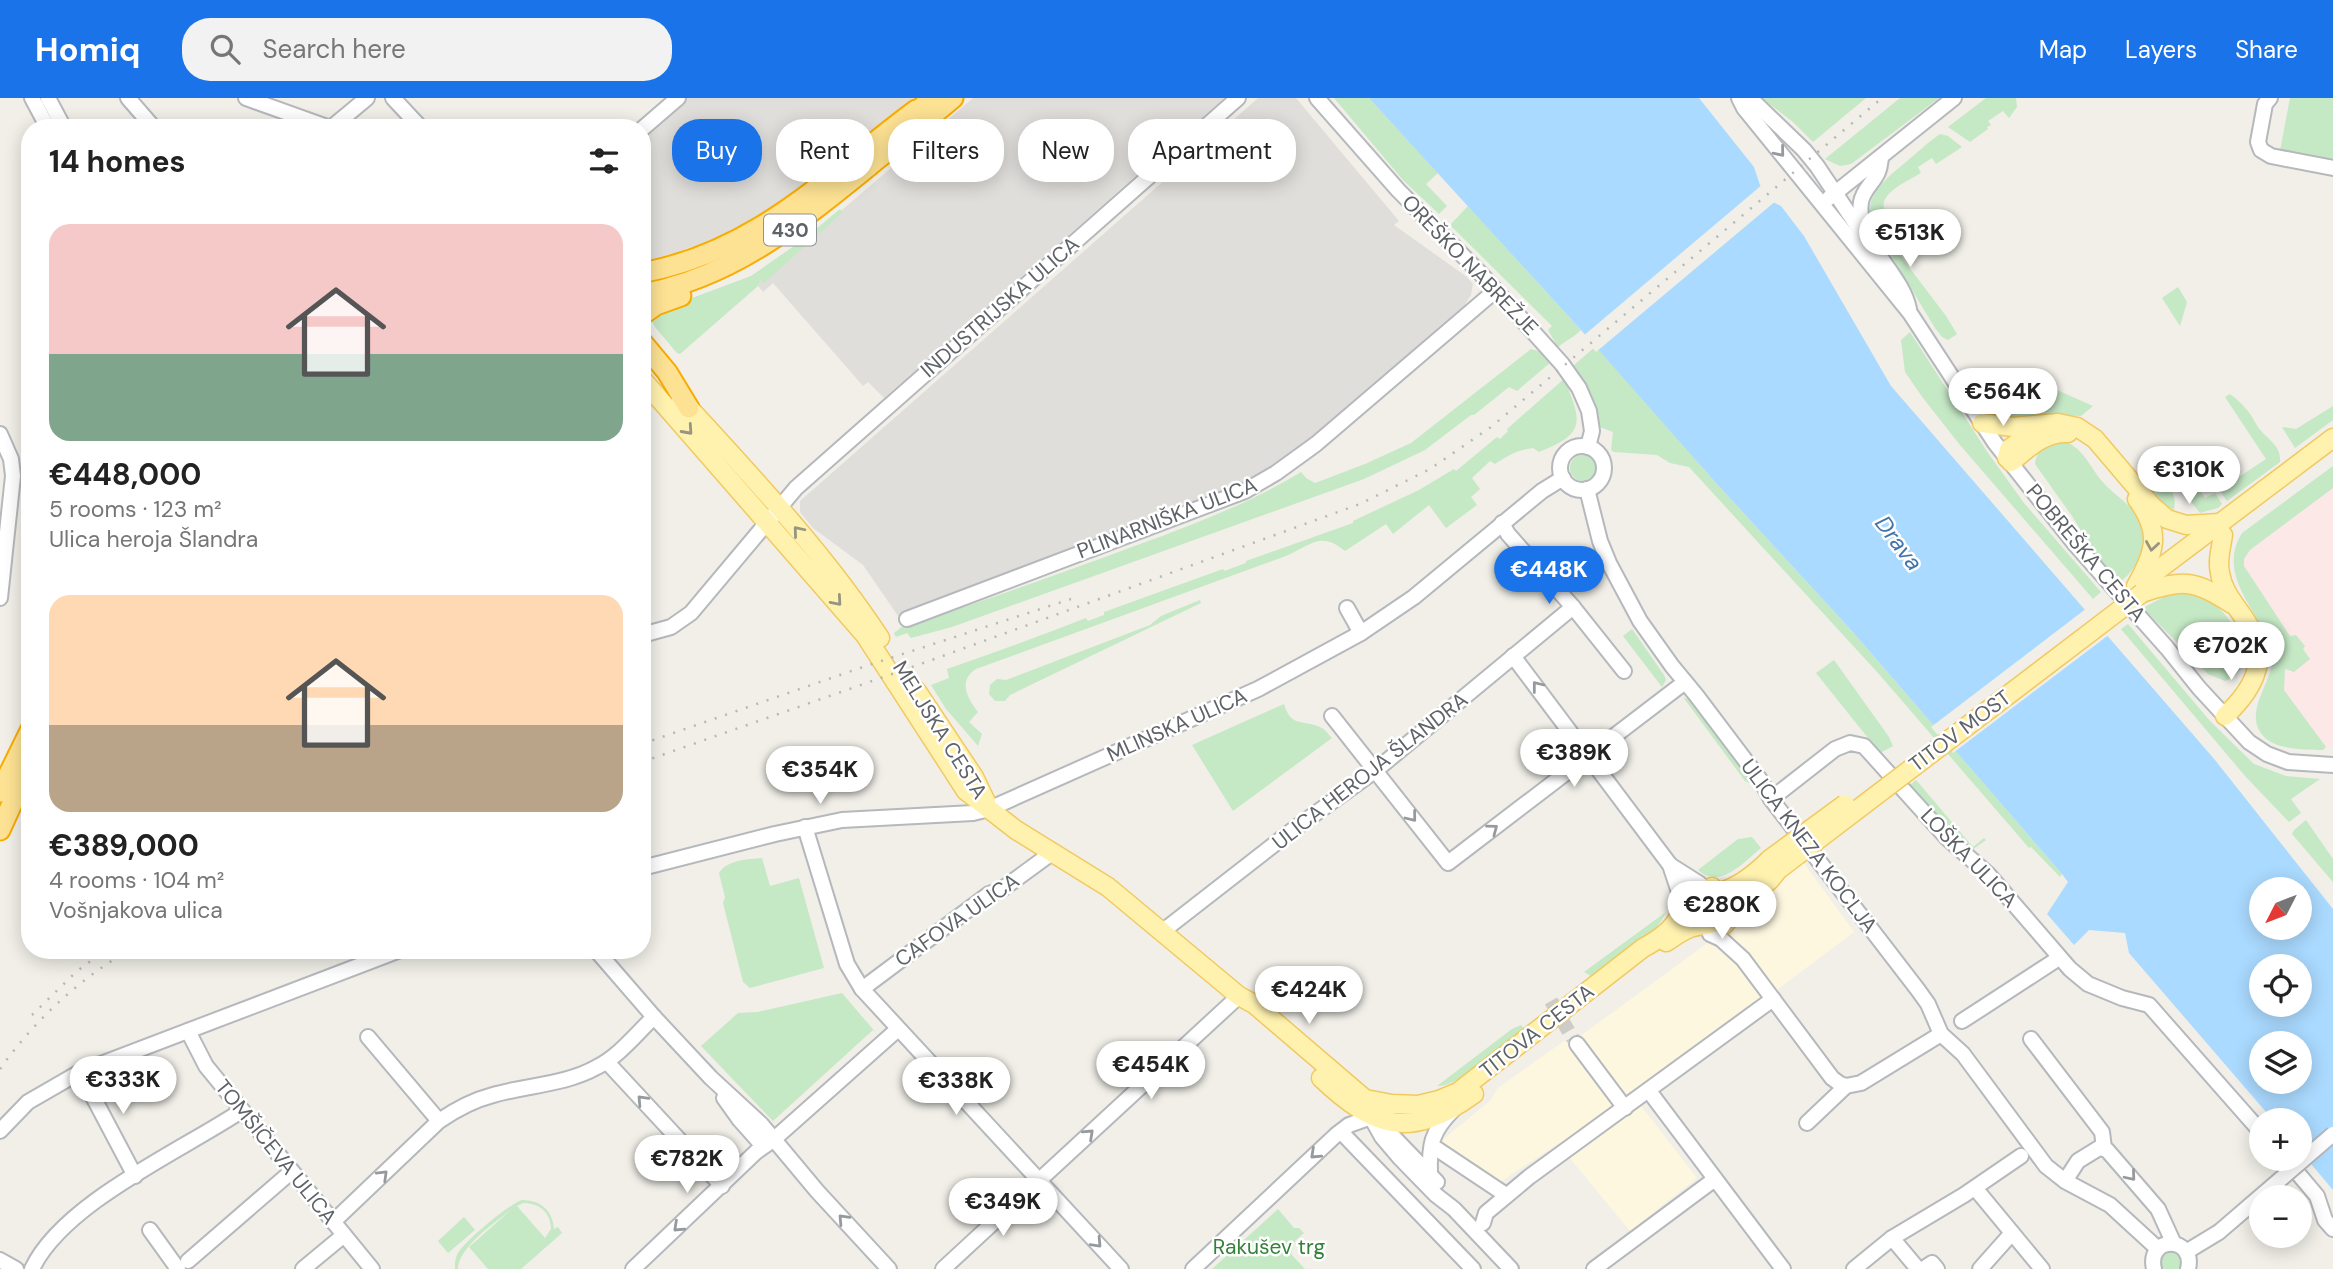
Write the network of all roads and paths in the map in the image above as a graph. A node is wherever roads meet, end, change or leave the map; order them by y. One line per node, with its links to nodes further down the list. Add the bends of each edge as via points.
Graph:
1 (33, 98): 15 (street)
2 (48, 98): 16 (street)
3 (128, 98): 17 (street)
4 (246, 98): 18 (street)
5 (368, 98): 19 (street)
6 (393, 98): 20 (street)
7 (678, 98): 21 (street)
8 (1238, 98): 49 (street, INDUSTRIJSKA ULICA, via 878,413)
9 (1317, 98): 30 (street, OREŠKO NABREŽJE, via 1391,184)
10 (1739, 98): 25 (street, POBREŠKA CESTA, one-way to 25)
11 (1749, 98): 24 (street, via 1804,150)
12 (1954, 98): 22 (street, POBREŠKA CESTA)
13 (2266, 100): 23 (street, via 2258,142 2261,150)
14 (939, 101): 27 (highway, via 861,151 802,201 755,231 693,259); 28 (highway, 430, via 784,226); 32 (highway, via 878,170 794,239 743,271)
15 (44, 119)
16 (59, 119)
17 (147, 119)
18 (306, 119)
19 (342, 119)
20 (413, 119)
21 (651, 122)
22 (1881, 159): 24 (street, POBREŠKA CESTA); 26 (street, POBREŠKA CESTA, via 1861,205)
23 (2333, 168)
24 (1835, 194): 25 (street, POBREŠKA CESTA); 26 (street)
25 (1823, 204): 35 (street, POBREŠKA CESTA)
26 (1870, 242): 35 (street, POBREŠKA CESTA, via 1906,296)
27 (651, 271)
28 (695, 276): 29 (highway, 430); 31 (highway, 430)
29 (651, 284)
30 (1496, 290): 44 (street, OREŠKO NABREŽJE, via 1579,388 1592,423); 57 (street, PLINARNIŠKA ULICA, via 1316,444 1245,491)
31 (651, 291)
32 (679, 296): 33 (highway); 34 (highway)
33 (651, 303)
34 (651, 309)
35 (1910, 313): 40 (street, POBREŠKA CESTA)
36 (651, 353): 39 (highway)
37 (651, 367): 39 (main road, MELJSKA CESTA)
38 (651, 388): 49 (main road, MELJSKA CESTA, one-way to 49)
39 (689, 408): 49 (main road, MELJSKA CESTA)
40 (1982, 424): 41 (main road); 46 (street, POBREŠKA CESTA)
41 (2042, 425): 46 (main road, via 2009,449); 51 (main road, via 2059,423 2087,432 2167,519)
42 (0, 434): 53 (street, via 13,476)
43 (2333, 438): 51 (main road)
44 (1588, 447): 47 (street, via 1566,454 1561,463); 48 (street, via 1601,457 1604,470 1598,483)
45 (2333, 451): 51 (main road)
46 (2009, 460): 52 (main road, one-way to 52, via 2054,432 2070,433 2097,452 2147,513 2154,531 2153,550); 64 (street, POBREŠKA CESTA, via 2101,576)
47 (1563, 478): 48 (street, via 1570,486); 50 (street, MLINSKA ULICA)
48 (1587, 489): 62 (street, ULICA KNEZA KOCLJA, via 1600,541 1622,589)
49 (773, 514): 58 (street, INDUSTRIJSKA ULICA, via 691,613 671,627); 72 (main road, MELJSKA CESTA, via 865,635 958,782)
50 (1502, 523): 55 (street); 59 (street, MLINSKA ULICA, via 1414,597)
51 (2221, 529): 52 (main road); 54 (main road, via 2220,575)
52 (2139, 589): 54 (main road, via 2187,583); 77 (main road, TITOV MOST, bridge)
53 (0, 598)
54 (2232, 604): 64 (main road, via 2248,625 2260,660 2249,690)
55 (1573, 607): 60 (street, ULICA HEROJA ŠLANDRA); 61 (street)
56 (1347, 608): 59 (street)
57 (907, 619)
58 (651, 633)
59 (1361, 633): 72 (street, MLINSKA ULICA, via 1258,689)
60 (1513, 656): 66 (street, one-way to 60); 68 (street, ULICA HEROJA ŠLANDRA)
61 (1624, 671)
62 (1685, 682): 66 (street); 71 (street, ULICA KNEZA KOCLJA)
63 (1332, 716): 68 (street)
64 (2225, 716): 67 (street, POBREŠKA CESTA, via 2249,743 2267,754 2288,762)
65 (21, 749): 70 (highway)
66 (1588, 756): 68 (street, one-way to 66, via 1448,863); 76 (street)
67 (2333, 765)
68 (1376, 770): 81 (street, ULICA HEROJA ŠLANDRA)
69 (21, 784): 74 (highway)
70 (0, 792)
71 (1771, 799): 83 (street, LOŠKA ULICA, via 1835,749 1850,743 1864,746 1947,838 1989,874); 94 (street, ULICA KNEZA KOCLJA, via 1918,990)
72 (989, 809): 73 (street, MLINSKA ULICA); 75 (main road, MELJSKA CESTA)
73 (804, 827): 78 (street, MLINSKA ULICA); 87 (street, via 847,964)
74 (0, 830)
75 (1053, 852): 81 (main road, MELJSKA CESTA); 87 (street, CAFOVA ULICA)
76 (1670, 865): 79 (street); 80 (street)
77 (1774, 865): 79 (main road, via 1724,882); 79 (main road, via 1770,880 1741,904)
78 (651, 866)
79 (1718, 901): 80 (main road, via 1695,894); 80 (main road, via 1720,930); 86 (street)
80 (1687, 918): 82 (main road); 82 (main road); 86 (street)
81 (1163, 931): 88 (main road, MELJSKA CESTA)
82 (1646, 953): 103 (main road, TITOVA CESTA, via 1469,1084); 104 (main road, TITOVA CESTA)
83 (2059, 958): 91 (street); 108 (street, LOŠKA ULICA, via 2088,984 2149,1005)
84 (376, 959): 93 (street)
85 (604, 959): 90 (street)
86 (1743, 959): 89 (street)
87 (862, 989): 92 (street)
88 (1239, 996): 101 (main road); 107 (main road, via 1339,1094); 122 (street, one-way to 88)
89 (1773, 999): 100 (street, via 1836,1082); 102 (street)
90 (654, 1017): 98 (street); 114 (street, via 710,1078 761,1124)
91 (1962, 1021)
92 (898, 1029): 114 (street); 122 (street)
93 (188, 1031): 99 (street); 106 (street, TOMŠIČEVA ULICA, via 206,1066)
94 (1941, 1034): 100 (street, via 1861,1083); 124 (street, ULICA KNEZA KOCLJA, via 1963,1054 2046,1166)
95 (368, 1037): 109 (street)
96 (2031, 1039): 115 (street, via 2102,1132)
97 (1577, 1044): 105 (street)
98 (607, 1062): 109 (street, via 582,1074 491,1096); 125 (street, one-way to 98)
99 (80, 1072): 111 (street, via 29,1102); 121 (street)
100 (1846, 1086): 110 (street)
101 (1354, 1092): 103 (main road, TITOVA CESTA, via 1377,1102); 107 (street)
102 (1647, 1095): 105 (street); 123 (street)
103 (1425, 1104): 107 (street, TITOVA CESTA)
104 (1459, 1105): 107 (main road, TITOVA CESTA, via 1405,1123); 120 (street, via 1434,1133)
105 (1625, 1108): 127 (street)
106 (241, 1111): 119 (street, TOMŠIČEVA ULICA); 121 (street)
107 (1371, 1117): 120 (street); 128 (street, via 1399,1157); 148 (street, one-way to 148, via 1336,1135)
108 (2249, 1118)
109 (439, 1121): 129 (street, one-way to 109)
110 (1809, 1121)
111 (0, 1131)
112 (2333, 1134): 136 (street, bridge, via 2219,1232)
113 (1345, 1136): 149 (street)
114 (768, 1143): 125 (street); 145 (street, one-way to 114)
115 (2104, 1148): 124 (street, via 2078,1161); 136 (street, one-way to 136, via 2158,1209)
116 (1437, 1149): 127 (street)
117 (2021, 1156): 126 (street)
118 (2296, 1171): 131 (street, via 2317,1196)
119 (291, 1172): 129 (street, TOMŠIČEVA ULICA); 139 (street)
120 (1430, 1175): 128 (street)
121 (135, 1176): 141 (street, via 58,1232)
122 (1039, 1180): 146 (street); 147 (street, one-way to 147)
123 (1715, 1180): 151 (street); 152 (street)
124 (2065, 1181): 137 (street, ULICA KNEZA KOCLJA, via 2110,1205)
125 (722, 1186): 144 (street, one-way to 144)
126 (1975, 1188): 133 (street); 135 (street)
127 (1506, 1195): 130 (street, via 1486,1213)
128 (1454, 1209): 150 (street)
129 (333, 1222): 134 (street, TOMŠIČEVA ULICA)
130 (1483, 1223)
131 (2333, 1229)
132 (150, 1230): 139 (street)
133 (2012, 1233): 157 (street); 158 (street)
134 (344, 1235): 142 (street); 143 (street, TOMŠIČEVA ULICA)
135 (1892, 1238): 153 (street); 154 (street)
136 (2180, 1248): 137 (street, via 2165,1244); 160 (street, via 2189,1259)
137 (2158, 1249): 159 (street, via 2152,1261)
138 (0, 1260): 140 (street)
139 (183, 1265)
140 (16, 1269)
141 (32, 1269)
142 (303, 1269)
143 (372, 1269)
144 (633, 1269)
145 (889, 1269)
146 (943, 1269)
147 (1121, 1269)
148 (1193, 1269)
149 (1473, 1269)
150 (1511, 1269)
151 (1594, 1269)
152 (1783, 1269)
153 (1854, 1269)
154 (1918, 1269)
155 (1923, 1269): 156 (street, via 1932,1263)
156 (1937, 1269)
157 (1980, 1269)
158 (2042, 1269)
159 (2154, 1269)
160 (2188, 1269)

